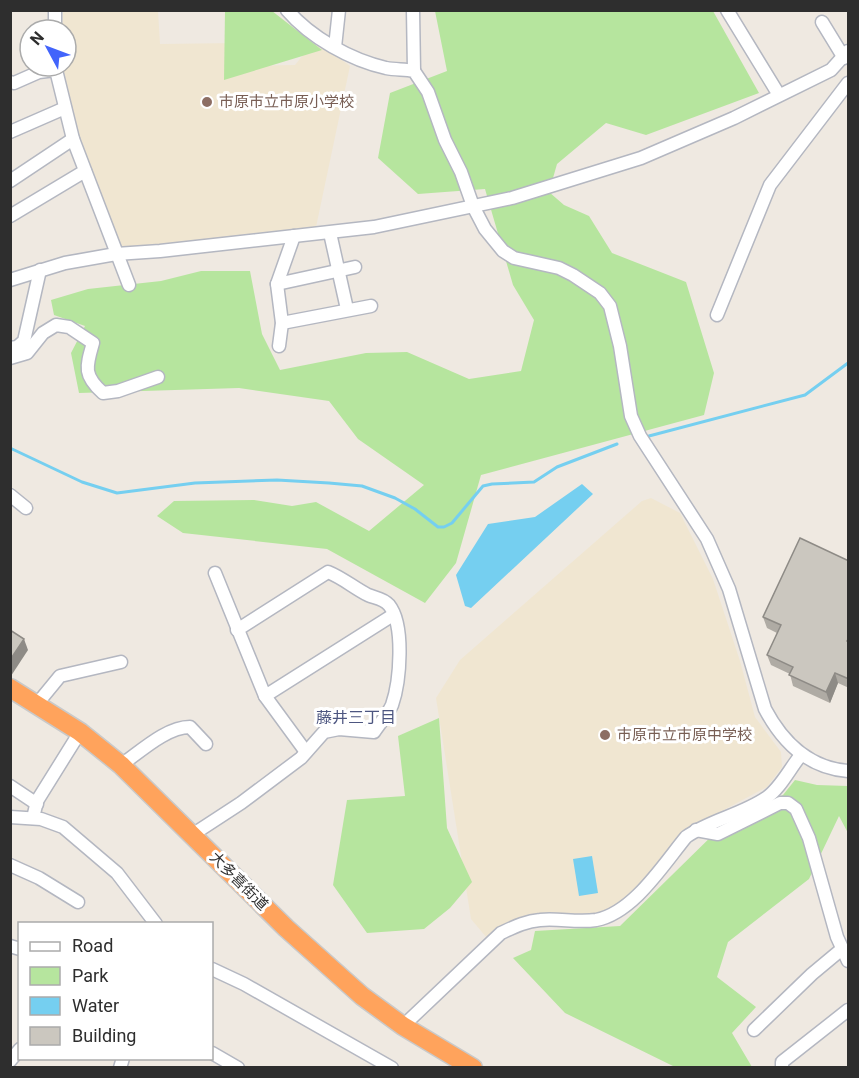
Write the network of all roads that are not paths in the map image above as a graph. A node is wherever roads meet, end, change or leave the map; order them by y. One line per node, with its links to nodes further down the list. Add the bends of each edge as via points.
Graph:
1 (287, 10): 6 (street, via 298,24)
2 (339, 10): 6 (street)
3 (413, 10): 8 (street)
4 (727, 10): 13 (street)
5 (822, 22): 7 (street)
6 (335, 47): 8 (street, via 357,59)
7 (847, 55): 13 (street, via 831,70)
8 (414, 71): 19 (street, via 429,92)
9 (27, 78): 12 (street)
10 (58, 78): 14 (street)
11 (849, 83): 32 (street, via 770,184)
12 (12, 85)
13 (779, 95): 19 (street, via 621,166)
14 (65, 108): 15 (street); 16 (street)
15 (10, 132)
16 (73, 139): 17 (street); 18 (street)
17 (85, 171): 20 (street); 23 (street)
18 (10, 181)
19 (473, 206): 21 (street); 50 (street, via 503,251 514,258 573,274 600,293 610,306 631,416 708,539 729,589 765,709 780,734)
20 (10, 216)
21 (330, 233): 22 (street); 26 (street)
22 (294, 236): 23 (street); 28 (street)
23 (116, 254): 25 (street); 29 (street)
24 (355, 267): 26 (street)
25 (40, 270): 27 (street); 35 (street, via 24,341)
26 (338, 271): 28 (street); 31 (street)
27 (10, 280)
28 (277, 284): 33 (street)
29 (129, 285)
30 (371, 306): 31 (street)
31 (347, 309): 33 (street)
32 (717, 315)
33 (282, 323): 34 (street)
34 (279, 346)
35 (10, 348)
36 (10, 358): 37 (street, via 27,353 43,333 56,326 69,327 93,343 87,373 103,393)
37 (158, 377)
38 (10, 495): 39 (street)
39 (26, 508)
40 (215, 573): 42 (street)
41 (393, 615): 42 (street, via 381,599 328,572); 45 (street); 49 (street, via 399,634 397,690 391,708 374,732 324,732)
42 (237, 630): 45 (street)
43 (122, 662): 46 (street, via 60,676)
44 (10, 688): 46 (highway, 大多喜街道)
45 (265, 696): 49 (street)
46 (37, 704): 47 (highway, 大多喜街道)
47 (80, 732): 51 (highway, 大多喜街道); 54 (street)
48 (206, 744): 51 (street, via 190,727 183,727)
49 (306, 752): 58 (street)
50 (801, 755): 52 (street, via 836,770); 57 (street, via 767,798)
51 (121, 765): 58 (highway, 大多喜街道)
52 (849, 771)
53 (10, 786): 54 (street)
54 (36, 804): 56 (street)
55 (10, 818): 56 (street)
56 (33, 818): 61 (street, via 63,827 72,834 117,873)
57 (696, 830): 62 (street, via 718,834 780,803 796,809 809,838); 66 (street, via 628,905 598,920 542,920 501,933)
58 (192, 835): 66 (highway, 大多喜街道, via 345,982)
59 (10, 865): 60 (street)
60 (78, 902)
61 (154, 922)
62 (842, 949): 63 (street); 67 (street)
63 (849, 961)
64 (213, 969): 70 (street)
65 (849, 1010): 72 (street, via 782,1062)
66 (403, 1026): 71 (highway, 大多喜街道)
67 (754, 1030)
68 (214, 1059): 69 (street)
69 (238, 1068)
70 (393, 1068)
71 (473, 1068)
72 (782, 1068)

